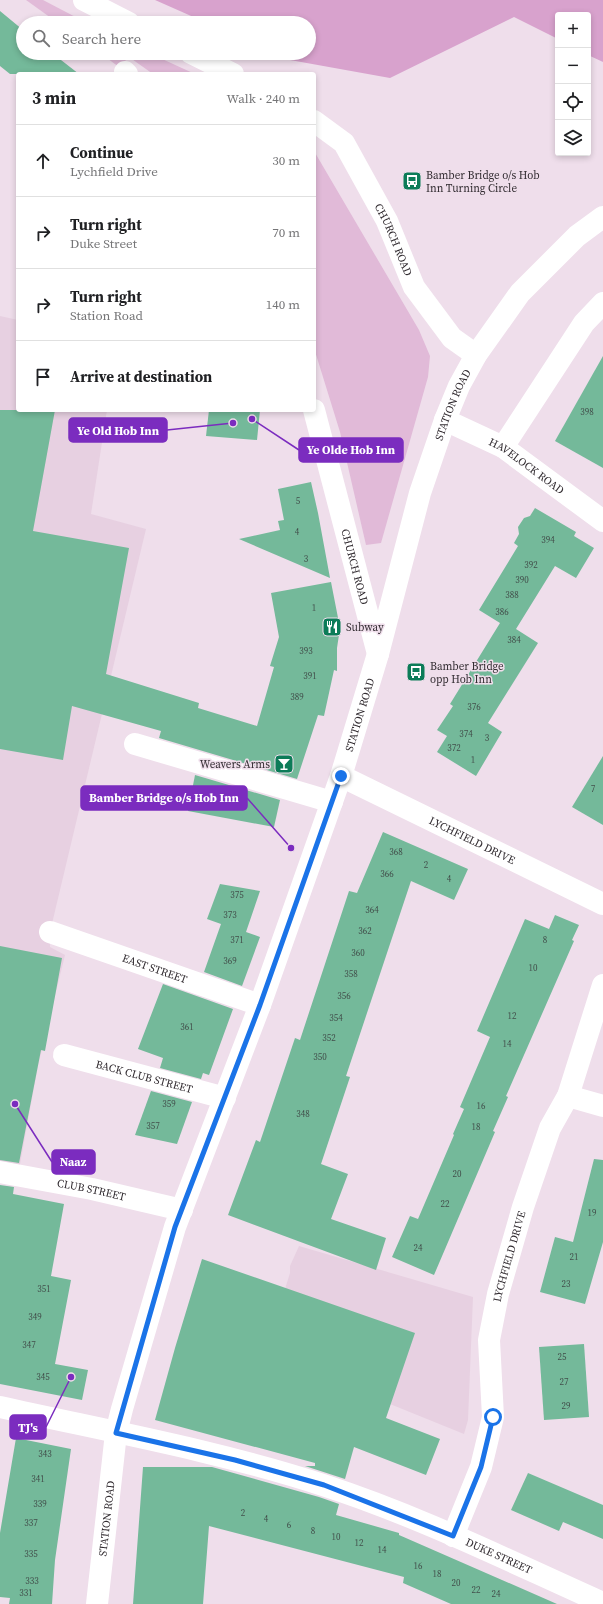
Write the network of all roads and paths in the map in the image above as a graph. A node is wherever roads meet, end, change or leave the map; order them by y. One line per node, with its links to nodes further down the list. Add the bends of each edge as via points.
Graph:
1 (84, 0): 2 (street)
2 (116, 16)
3 (205, 60): 4 (street)
4 (229, 72)
5 (316, 122): 8 (street, CHURCH ROAD, via 344,143 386,221 414,287 452,338)
6 (603, 217): 8 (street, STATION ROAD, via 577,236 525,288)
7 (603, 303): 11 (street, via 584,324)
8 (476, 355): 10 (street, STATION ROAD)
9 (315, 412): 13 (street, CHURCH ROAD)
10 (444, 420): 11 (street, HAVELOCK ROAD); 13 (street, STATION ROAD, via 420,493)
11 (503, 447): 12 (street, HAVELOCK ROAD)
12 (603, 521)
13 (378, 654): 15 (street, STATION ROAD)
14 (135, 744): 16 (street)
15 (341, 776): 16 (street, STATION ROAD); 17 (street, LYCHFIELD DRIVE)
16 (332, 802): 20 (street, STATION ROAD)
17 (603, 904)
18 (50, 932): 20 (street, EAST STREET)
19 (603, 985): 22 (street, LYCHFIELD DRIVE)
20 (260, 1005): 23 (street, STATION ROAD)
21 (64, 1055): 23 (street, BACK CLUB STREET)
22 (568, 1096): 24 (street); 29 (street, LYCHFIELD DRIVE, via 550,1128 523,1207 498,1294 489,1340 493,1417 481,1467)
23 (225, 1098): 26 (street, STATION ROAD)
24 (603, 1106)
25 (0, 1172): 26 (street, CLUB STREET, via 92,1189)
26 (182, 1210): 28 (street, STATION ROAD)
27 (0, 1407): 28 (street)
28 (116, 1433): 29 (street, DUKE STREET, via 235,1460 324,1485); 31 (street, STATION ROAD)
29 (453, 1536): 30 (street, DUKE STREET)
30 (603, 1603)
31 (96, 1604)

